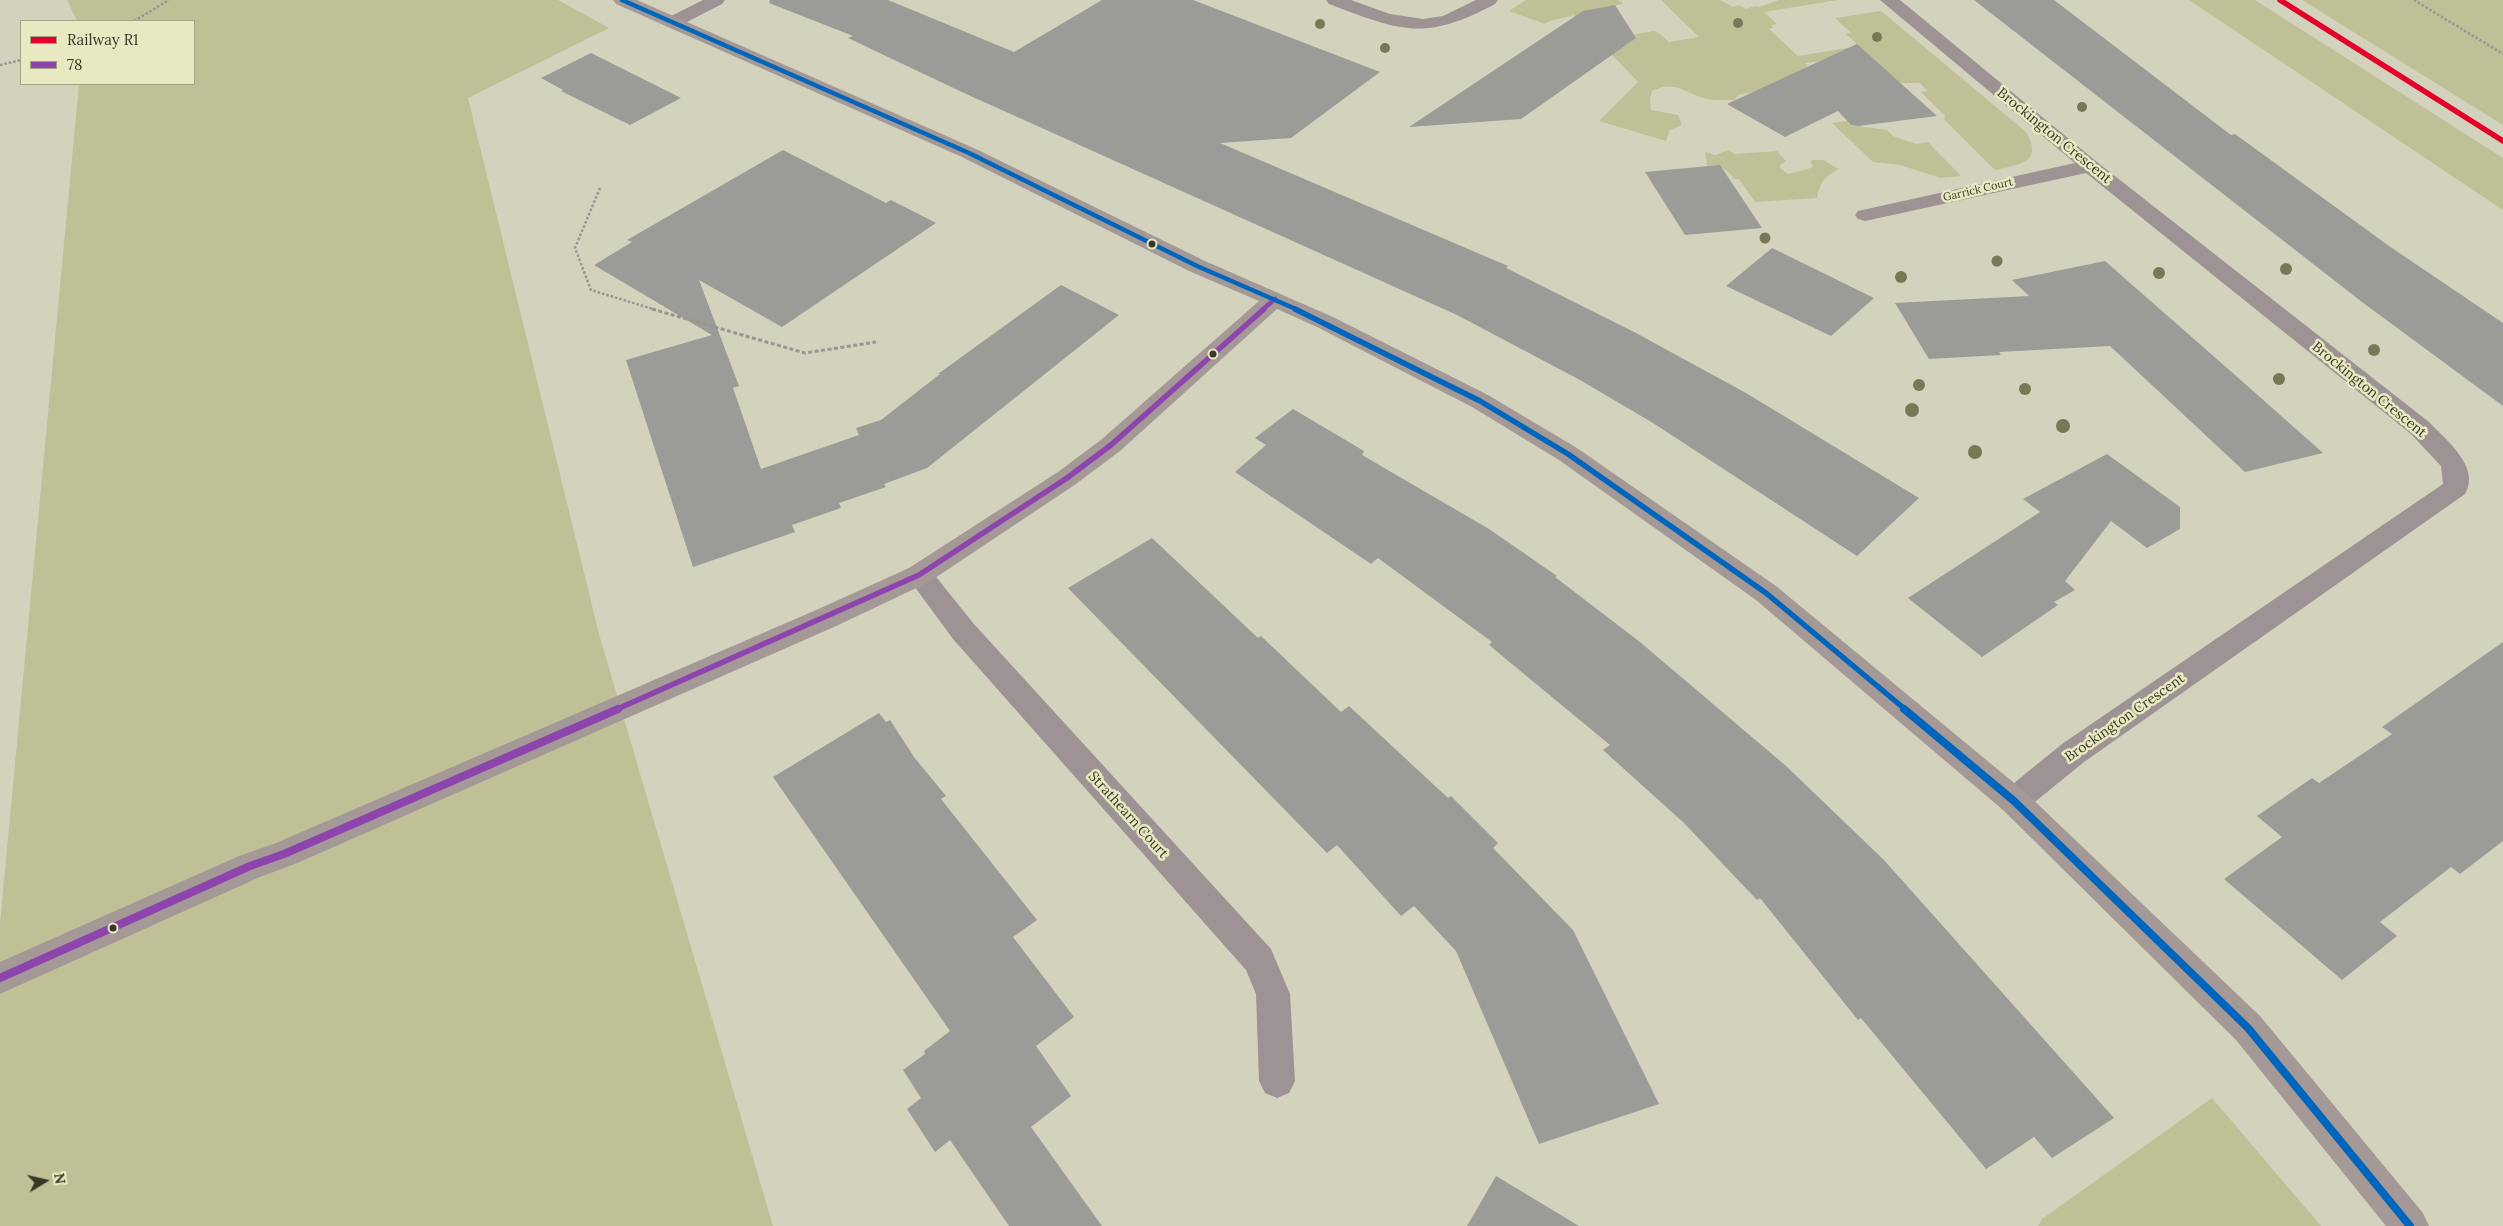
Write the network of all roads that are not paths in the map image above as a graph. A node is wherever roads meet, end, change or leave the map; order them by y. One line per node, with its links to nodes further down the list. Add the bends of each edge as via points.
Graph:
1 (622, 0): 6 (street)
2 (716, 0): 6 (street)
3 (1335, 0): 4 (street, via 1409,24 1435,23)
4 (1489, 0)
5 (1889, 0): 7 (street, Brockington Crescent)
6 (673, 22): 9 (street, via 969,153 1197,266)
7 (2090, 166): 8 (street, Garrick Court); 11 (street, Brockington Crescent, via 2420,428 2453,463 2456,488 2074,753)
8 (1865, 215)
9 (1275, 299): 10 (street, via 1111,445 1067,478); 11 (street, via 1480,400 1568,454 1766,593)
10 (919, 575): 12 (street, via 576,729 250,866); 13 (street, Strathearn Court, via 970,638 1259,960 1273,994)
11 (2014, 801): 14 (street, via 2248,1028)
12 (0, 978)
13 (1277, 1081)
14 (2410, 1226)

